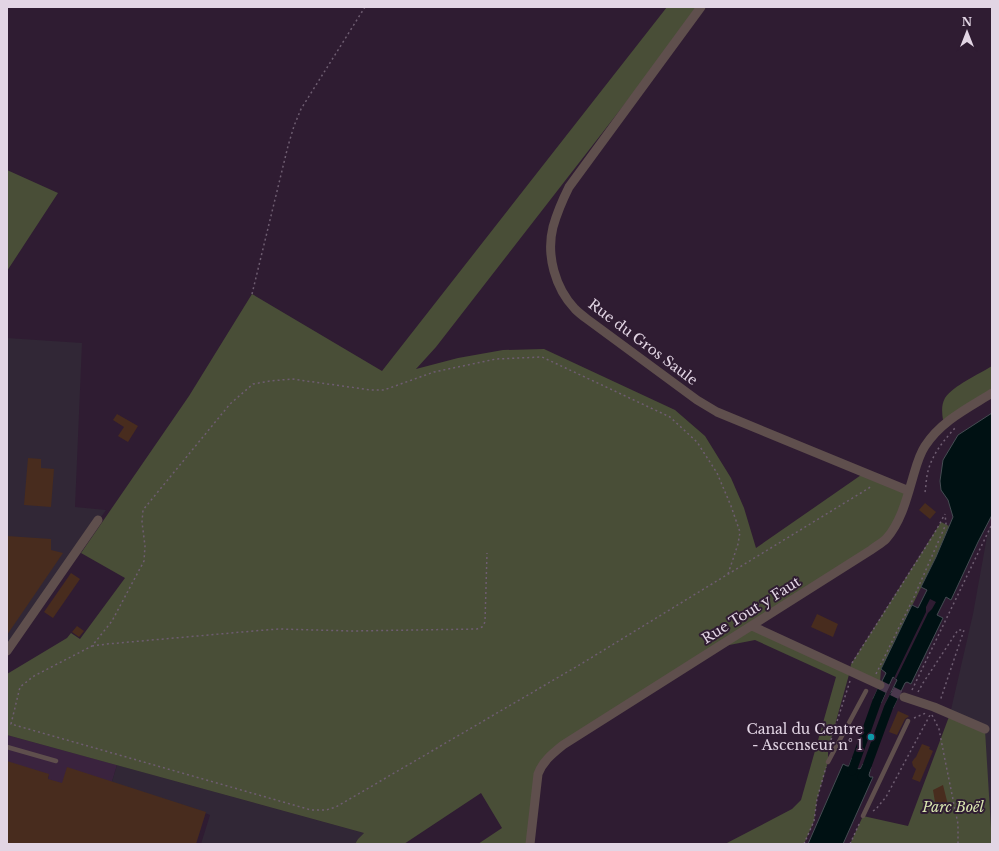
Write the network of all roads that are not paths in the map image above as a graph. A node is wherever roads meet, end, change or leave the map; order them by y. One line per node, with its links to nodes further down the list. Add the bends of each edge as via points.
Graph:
1 (702, 7): 3 (street, Rue du Gros Saule, via 562,200 550,244 552,267 557,282 565,296 587,319 696,400 717,412)
2 (992, 393): 3 (street, Rue Tout y Faut, via 947,422 933,435 918,461)
3 (909, 491): 5 (street, Rue Tout y Faut, via 894,528 885,539)
4 (98, 520): 6 (street)
5 (752, 626): 7 (street); 16 (street, Rue Tout y Faut, via 551,754 538,774)
6 (7, 651)
7 (880, 685)
8 (866, 691): 14 (lane)
9 (904, 697): 11 (street, via 931,711)
10 (908, 720): 15 (lane)
11 (985, 729)
12 (7, 747): 13 (lane)
13 (56, 761)
14 (828, 762)
15 (863, 816)
16 (530, 844)

